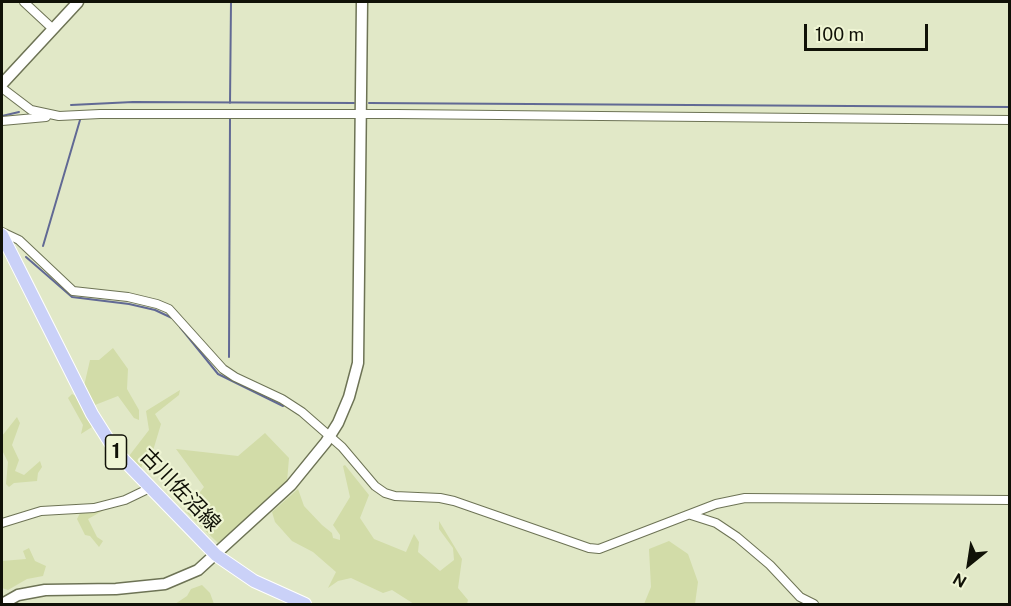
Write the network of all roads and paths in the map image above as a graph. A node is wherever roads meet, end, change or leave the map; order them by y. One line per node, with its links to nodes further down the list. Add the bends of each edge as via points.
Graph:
1 (24, 2): 4 (street)
2 (78, 2): 4 (street)
3 (362, 2): 6 (street)
4 (53, 28): 5 (street)
5 (2, 86): 7 (street, via 31,110)
6 (362, 115): 7 (street); 8 (street); 11 (street, via 358,363 349,397)
7 (59, 116): 9 (street)
8 (1010, 120)
9 (2, 121)
10 (2, 234): 11 (street, via 19,240 73,291 128,297 169,309 223,369 282,399); 12 (main road, 古川佐沼線 / 1, via 92,414 116,452)
11 (329, 437): 14 (street, via 385,493 454,501 589,548 599,549); 16 (street, via 291,485)
12 (150, 488): 15 (street, via 94,508 41,511); 16 (main road, 古川佐沼線 / 1)
13 (1010, 500): 14 (street, via 758,497 731,499)
14 (691, 515): 19 (street, via 716,523 742,541 800,597)
15 (2, 523)
16 (216, 555): 17 (street, via 198,570 165,584 45,590 18,595); 18 (main road, 古川佐沼線 / 1, via 254,581)
17 (2, 604)
18 (305, 604)
19 (814, 604)

